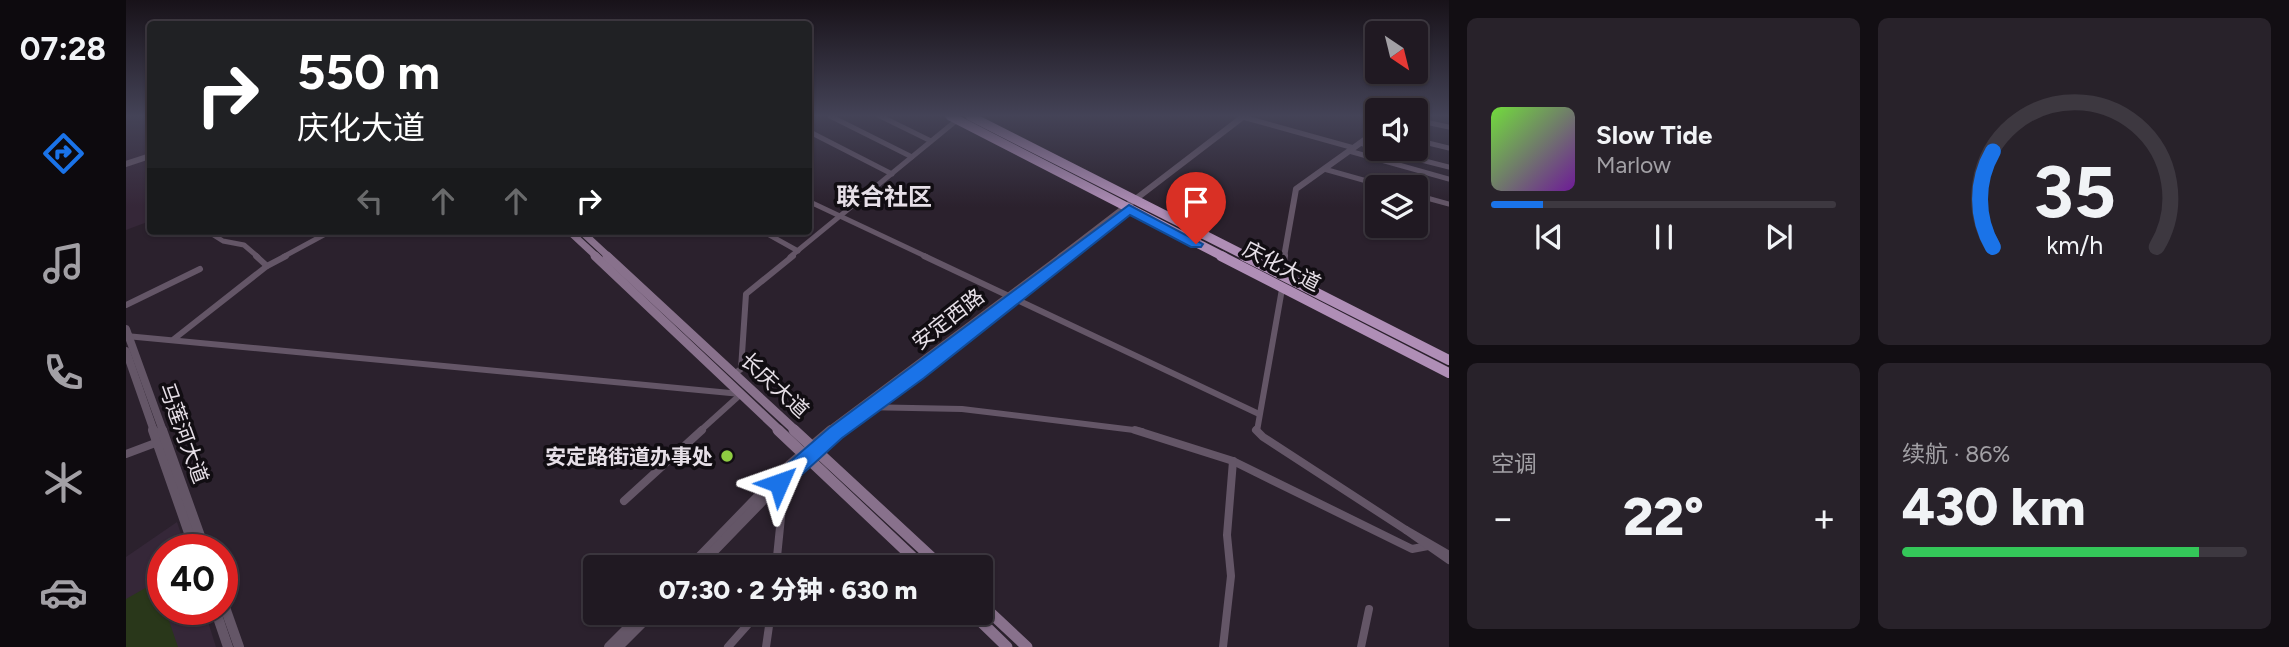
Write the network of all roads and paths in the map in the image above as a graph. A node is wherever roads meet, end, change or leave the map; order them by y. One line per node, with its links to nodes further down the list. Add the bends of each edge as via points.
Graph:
1 (838, 146): 16 (street)
2 (890, 146): 11 (street)
3 (925, 146): 11 (street)
4 (1011, 146): 22 (highway, 庆化大道)
5 (1025, 146): 22 (highway, 庆化大道)
6 (1207, 146): 22 (street, 安定西路)
7 (1351, 146): 8 (street)
8 (1354, 147): 9 (street); 15 (street); 17 (street)
9 (1365, 148)
10 (147, 156): 13 (street)
11 (912, 157): 16 (street)
12 (1425, 161): 14 (street)
13 (126, 163)
14 (1449, 167)
15 (1324, 169): 18 (street); 32 (street, via 1296,189)
16 (892, 173): 23 (street)
17 (1449, 179)
18 (1365, 181)
19 (1428, 198): 21 (street)
20 (812, 203): 23 (street)
21 (1449, 204)
22 (1132, 205): 32 (highway, 庆化大道); 33 (highway, 庆化大道); 34 (street, 安定西路)
23 (841, 216): 29 (street); 34 (street)
24 (213, 235): 30 (street, via 244,245)
25 (324, 235): 30 (street)
26 (573, 235): 42 (main road, 长庆大道)
27 (585, 235): 41 (main road, 长庆大道)
28 (769, 235): 29 (street)
29 (799, 251): 41 (street, via 746,294 741,369)
30 (267, 266): 37 (street)
31 (200, 269): 35 (street)
32 (1281, 275): 39 (highway, 庆化大道)
33 (1282, 289): 40 (highway, 庆化大道); 44 (street)
34 (1011, 297): 43 (street, 安定西路); 44 (street)
35 (126, 305)
36 (127, 333): 37 (street); 54 (street, 马莲河大道)
37 (174, 339): 42 (street)
38 (126, 351): 45 (street, 马莲河大道)
39 (1449, 360)
40 (1449, 373)
41 (734, 374): 46 (main road, 长庆大道)
42 (741, 394): 48 (main road, 长庆大道); 51 (street)
43 (867, 407): 46 (street, 安定西路); 49 (street, via 962,410 1137,430)
44 (1259, 414): 52 (street, via 1256,430 1262,437)
45 (158, 442): 47 (street); 53 (street, 马莲河大道)
46 (814, 448): 48 (street, 安定西路); 60 (main road, 长庆大道)
47 (126, 454)
48 (805, 455): 50 (street, 安定西路); 59 (main road, 长庆大道)
49 (1233, 461): 55 (street, via 1412,549); 79 (street, via 1227,535 1231,576)
50 (779, 480): 56 (street, 安定西路); 57 (street, 安定西路); 58 (street, via 782,507)
51 (624, 501)
52 (1406, 530): 55 (street); 61 (street)
53 (190, 534)
54 (199, 534)
55 (1428, 546): 61 (street)
56 (702, 555)
57 (709, 555)
58 (777, 555)
59 (910, 555)
60 (929, 555)
61 (1449, 557)
62 (1369, 609): 80 (street)
63 (993, 615): 78 (main road)
64 (221, 625): 71 (street)
65 (231, 625): 72 (street)
66 (631, 625): 73 (street)
67 (640, 625): 74 (street)
68 (747, 625): 75 (street)
69 (769, 625): 76 (street)
70 (984, 625): 77 (main road)
71 (229, 647)
72 (239, 647)
73 (609, 647)
74 (618, 647)
75 (728, 647)
76 (766, 647)
77 (1007, 647)
78 (1027, 647)
79 (1223, 647)
80 (1361, 647)

